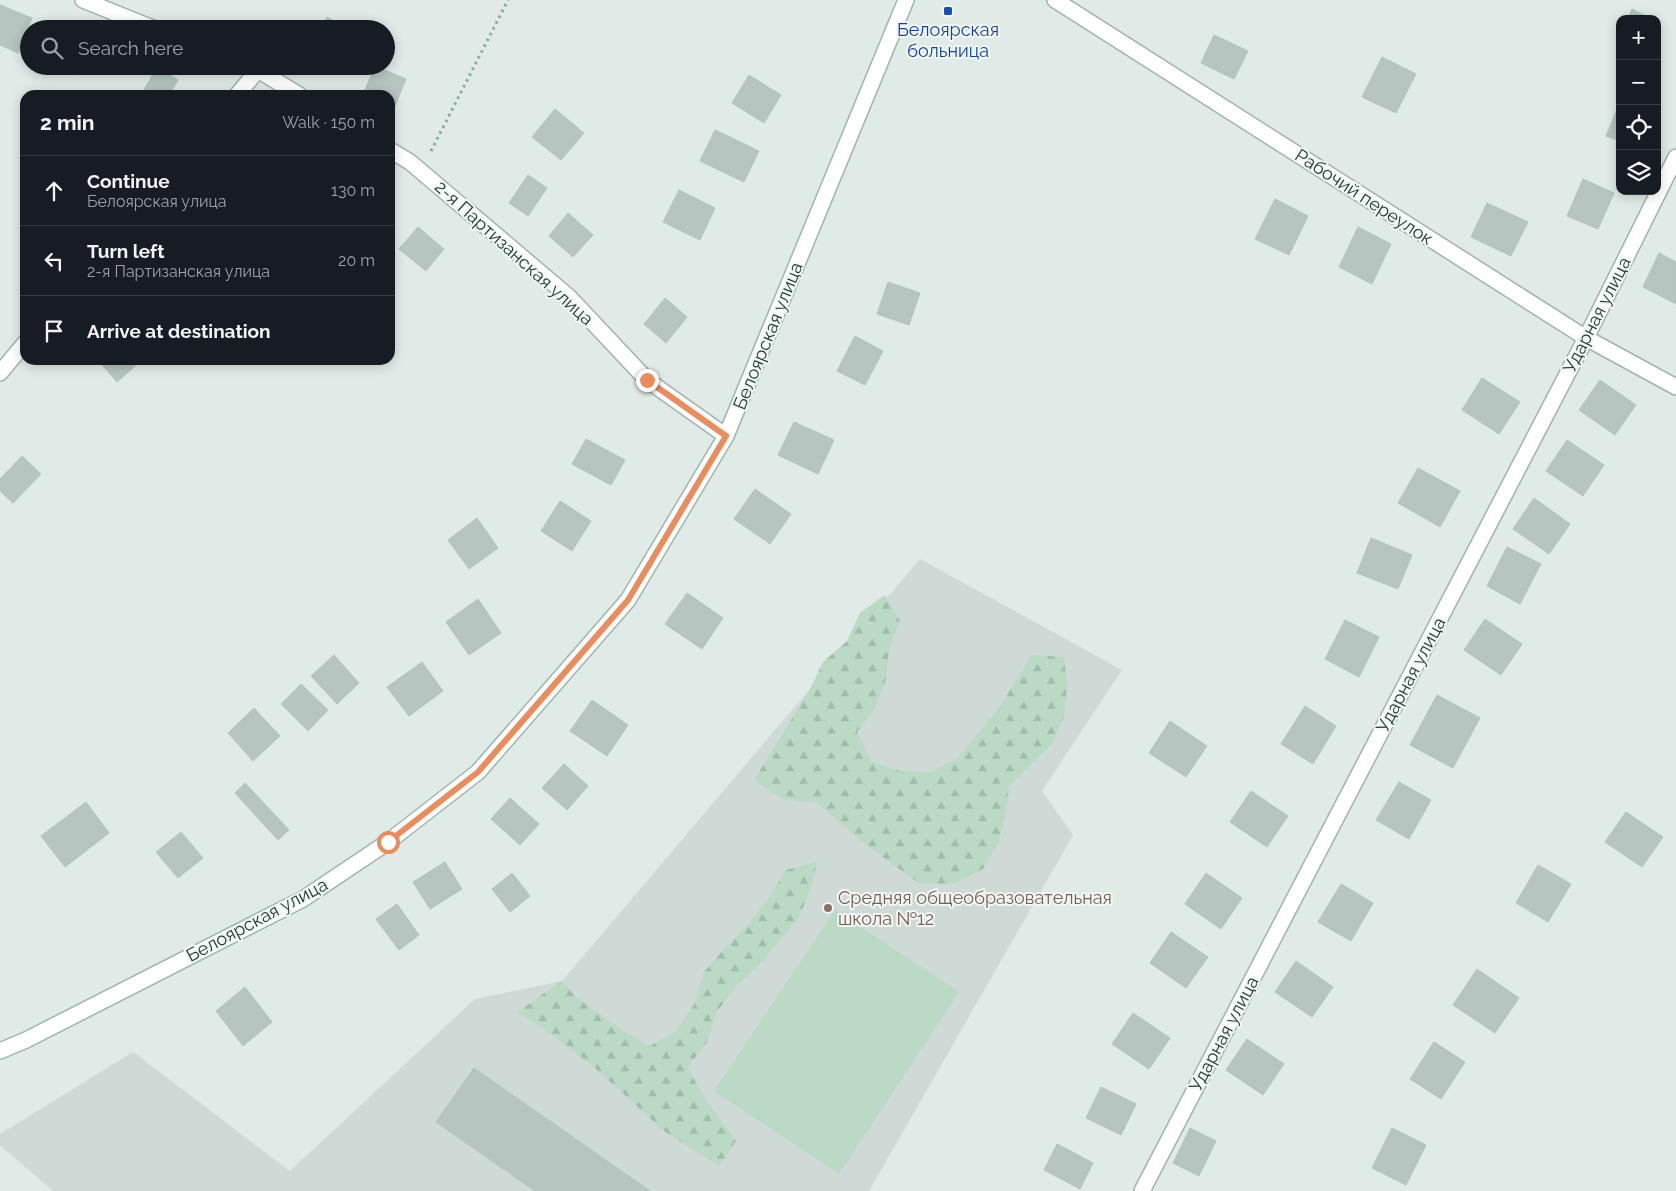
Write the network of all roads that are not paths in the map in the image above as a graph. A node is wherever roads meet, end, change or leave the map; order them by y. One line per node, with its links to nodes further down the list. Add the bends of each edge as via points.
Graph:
1 (83, 0): 4 (street)
2 (906, 0): 15 (street, Белоярская улица)
3 (1055, 0): 11 (street, Рабочий переулок)
4 (133, 20)
5 (250, 75): 7 (street)
6 (266, 75): 8 (street)
7 (240, 90)
8 (291, 90)
9 (395, 153): 15 (street, 2-я Партизанская улица, via 410,162 569,297 647,380)
10 (1676, 157): 11 (street, Ударная улица)
11 (1586, 338): 14 (street, Рабочий переулок); 17 (street, Ударная улица)
12 (20, 349): 13 (street)
13 (0, 372)
14 (1676, 387)
15 (726, 436): 16 (street, Белоярская улица, via 628,600 478,772 388,842 303,899)
16 (0, 1051)
17 (1142, 1191)

